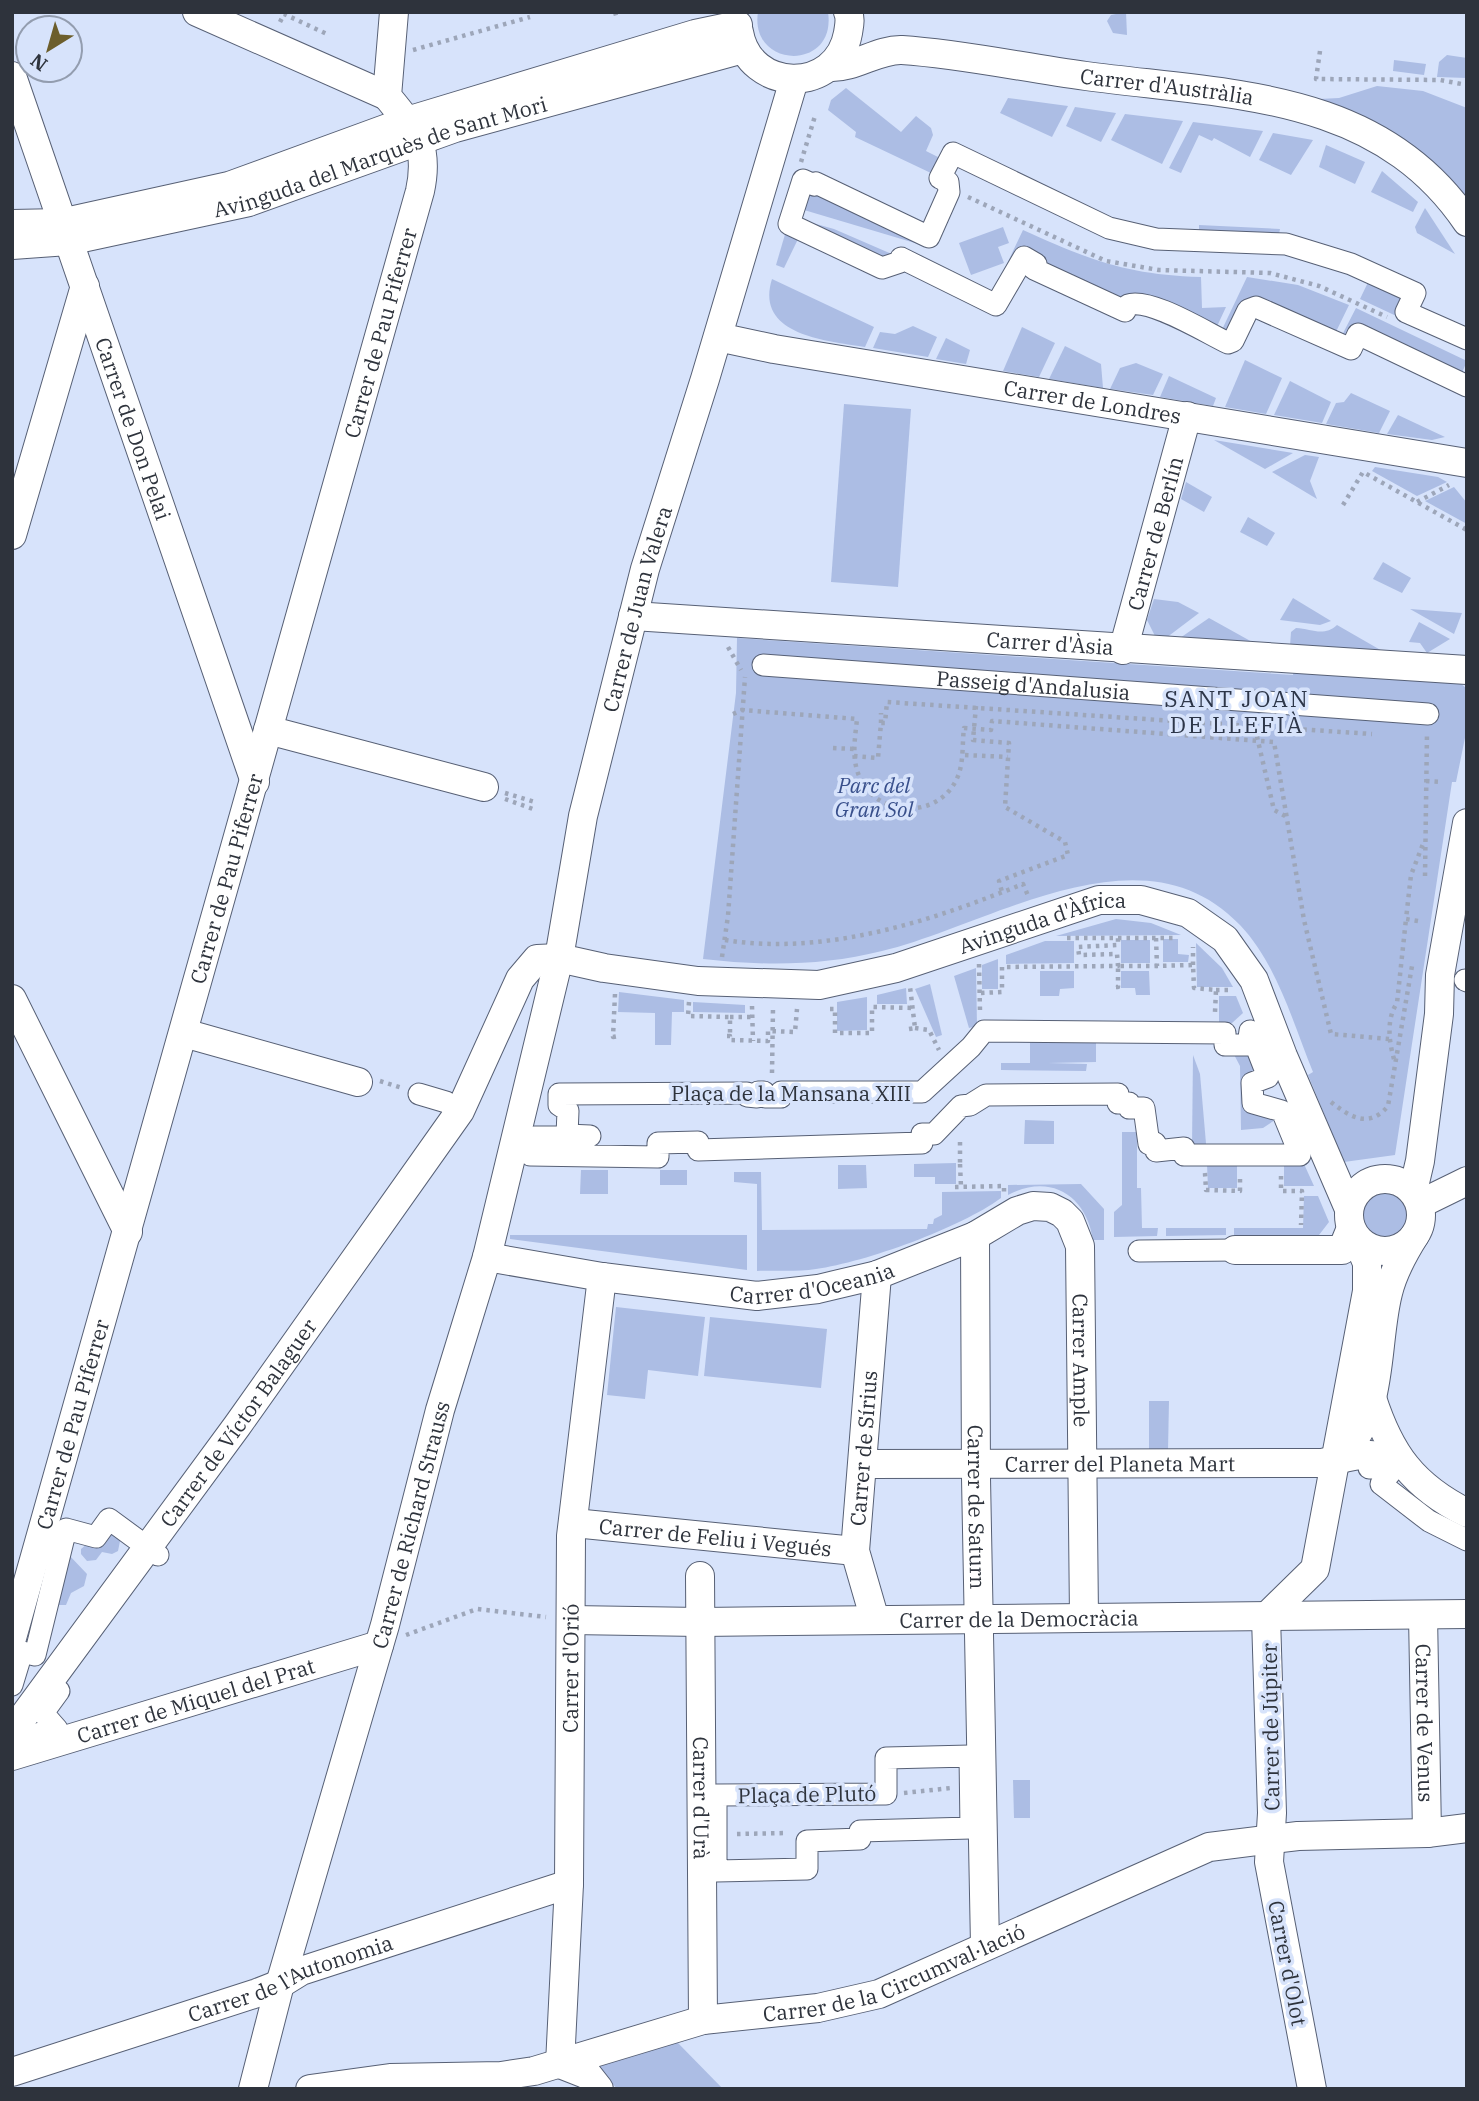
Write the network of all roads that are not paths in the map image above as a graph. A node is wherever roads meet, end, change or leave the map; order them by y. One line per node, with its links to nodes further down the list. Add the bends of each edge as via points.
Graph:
1 (197, 12): 8 (street)
2 (394, 12): 8 (street)
3 (856, 14): 5 (street)
4 (740, 29): 7 (street, via 759,69); 9 (street, Avinguda del Marquès de Sant Mori, via 695,34)
5 (831, 66): 7 (street, Carrer d'Austràlia, via 807,79); 10 (street, Carrer d'Austràlia, via 899,50 1318,111 1403,154 1433,180)
6 (12, 76): 12 (street, Carrer de Don Pelai)
7 (794, 80): 16 (street, Carrer de Juan Valera)
8 (387, 96): 9 (street)
9 (414, 131): 12 (street, Avinguda del Marquès de Sant Mori); 27 (street, Carrer de Pau Piferrer, via 424,174 420,191)
10 (1467, 222)
11 (12, 224): 12 (street, Avinguda del Marquès de Sant Mori)
12 (66, 238): 13 (street, Avinguda del Marquès de Sant Mori); 14 (street, Avinguda del Marquès de Sant Mori, via 45,259); 15 (street, Carrer de Don Pelai)
13 (12, 246)
14 (12, 264)
15 (85, 286): 21 (street); 28 (street, Carrer de Don Pelai)
16 (718, 337): 19 (street, Carrer de Londres); 22 (street, Carrer de Juan Valera)
17 (1467, 339): 18 (street, via 1406,312 1415,293 1325,255 1286,244 1132,235 1081,216 953,153 940,178 948,182 949,192 929,237 803,180 789,224 882,268 901,258 996,305 1024,257 1036,264 1034,269 1125,312 1135,303 1151,306 1228,342 1233,341 1248,310 1256,307 1351,349 1358,334)
18 (1467, 386)
19 (1186, 416): 20 (street, Carrer de Londres); 23 (street, Carrer de Berlín)
20 (1460, 473)
21 (12, 535)
22 (633, 616): 23 (street, Carrer d'Àsia); 31 (street, Carrer de Juan Valera, via 583,816)
23 (1123, 650): 25 (street, Carrer d'Àsia)
24 (763, 665): 26 (street, Passeig d'Andalusia)
25 (1467, 670)
26 (1428, 715)
27 (268, 730): 28 (street, Carrer de Pau Piferrer); 29 (street)
28 (255, 782): 34 (street, Carrer de Pau Piferrer)
29 (487, 791)
30 (1467, 823): 32 (street)
31 (559, 958): 37 (street, via 537,959 520,979); 43 (street, Avinguda d'Àfrica, via 698,981 819,985 896,968 1098,900 1141,900 1188,912 1225,939 1254,979); 49 (street, Carrer de Richard Strauss)
32 (1457, 979): 39 (street, via 1439,1014); 40 (street, via 1427,1010 1403,1154)
33 (12, 999): 44 (street)
34 (184, 1033): 35 (street); 44 (street, Carrer de Pau Piferrer)
35 (366, 1081)
36 (419, 1094): 37 (street)
37 (460, 1111): 62 (street, Carrer de Víctor Balaguer)
38 (530, 1155): 38 (street, Plaça de la Mansana XIII, via 658,1157 658,1143 698,1142 698,1150 922,1143 922,1134 934,1134 961,1105 986,1095 1118,1094 1118,1103 1144,1108 1149,1144 1155,1143 1156,1151 1184,1148 1184,1155 1300,1155 1282,1111 1253,1103 1252,1083 1268,1077 1250,1031 1248,1045 1225,1045 1225,1033 984,1031 922,1093 780,1092 780,1097 765,1097 764,1092 757,1097 747,1093 559,1094 559,1105 568,1111 567,1135 590,1136 534,1137)
39 (1420, 1161): 41 (street); 42 (street)
40 (1383, 1178): 42 (street, via 1404,1183); 43 (street, via 1360,1187)
41 (1464, 1181): 42 (street)
42 (1416, 1197): 45 (street, via 1421,1214)
43 (1352, 1225): 45 (street, via 1375,1249 1386,1251 1407,1244); 47 (street, via 1342,1250); 54 (street, Avinguda d'Àfrica, via 1367,1262 1367,1291)
44 (128, 1232): 74 (street, Carrer de Pau Piferrer)
45 (1415, 1235): 53 (street, via 1398,1263 1388,1294)
46 (975, 1236): 50 (street, Carrer d'Oceania, via 1017,1211 1050,1207 1070,1221 1078,1237); 51 (street, Carrer d'Oceania); 58 (street, Carrer de Saturn)
47 (1235, 1250): 48 (street)
48 (1139, 1251)
49 (486, 1257): 52 (street, Carrer d'Oceania); 75 (street, Carrer de Richard Strauss, via 440,1410)
50 (1079, 1271): 56 (street, Carrer Ample)
51 (877, 1275): 52 (street, Carrer d'Oceania, via 818,1289 757,1296); 57 (street, Carrer de Sírius)
52 (602, 1277): 60 (street, Carrer d'Orió)
53 (1371, 1398): 54 (street, via 1359,1434); 55 (street)
54 (1335, 1460): 55 (street, Carrer del Planeta Mart, via 1369,1453); 56 (street, Carrer del Planeta Mart); 69 (street, Avinguda d'Àfrica, via 1315,1569)
55 (1400, 1462): 59 (street, via 1446,1503)
56 (1082, 1463): 58 (street, Carrer del Planeta Mart); 68 (street, Carrer Ample)
57 (863, 1464): 58 (street, Carrer del Planeta Mart); 63 (street, Carrer de Sírius)
58 (976, 1464): 70 (street, Carrer de Saturn)
59 (1467, 1513)
60 (574, 1523): 63 (street, Carrer de Feliu i Vegués); 71 (street, Carrer d'Orió)
61 (1467, 1540): 65 (street, via 1429,1521 1381,1484 1392,1471 1386,1467 1342,1468 1334,1494 1339,1501 1324,1577 1290,1605 1295,1612 1315,1611 1321,1605)
62 (147, 1547): 76 (street, via 109,1520 96,1537 66,1529 35,1655 22,1652); 77 (street, Carrer de Víctor Balaguer); 78 (street, via 159,1554 43,1713 57,1728)
63 (855, 1551): 72 (street, Carrer de Sírius)
64 (700, 1576): 73 (street, Carrer d'Urà)
65 (1467, 1603)
66 (1467, 1614): 67 (street, Carrer de la Democràcia)
67 (1423, 1615): 69 (street, Carrer de la Democràcia); 82 (street, Carrer de Venus)
68 (1084, 1616): 69 (street, Carrer de la Democràcia); 70 (street, Carrer de la Democràcia)
69 (1266, 1617): 83 (street, Carrer de Júpiter)
70 (978, 1618): 72 (street, Carrer de la Democràcia); 85 (street, Carrer de Saturn)
71 (560, 1619): 73 (street, Carrer de la Democràcia); 84 (street, Carrer d'Orió)
72 (875, 1620): 73 (street, Carrer de la Democràcia)
73 (700, 1622): 87 (street, Carrer d'Urà)
74 (12, 1638)
75 (390, 1641): 79 (street, Carrer de Miquel del Prat); 86 (street, Carrer de Richard Strauss)
76 (12, 1685)
77 (12, 1732)
78 (12, 1741)
79 (12, 1756)
80 (716, 1796): 80 (street, Plaça de Plutó, via 887,1794 886,1758 970,1756 971,1828 860,1831 860,1839 807,1840 807,1868 716,1871)
81 (1467, 1828): 82 (street, Carrer de la Circumval·lació)
82 (1427, 1833): 83 (street, Carrer de la Circumval·lació)
83 (1272, 1838): 85 (street, Carrer de la Circumval·lació, via 1209,1847); 93 (street, Carrer d'Olot, via 1269,1862)
84 (569, 1884): 86 (street, Carrer de l'Autonomia, via 301,1971); 88 (street, Carrer d'Orió)
85 (985, 1946): 87 (street, Carrer de la Circumval·lació, via 879,1994 818,2008)
86 (280, 1984): 89 (street, Carrer de l'Autonomia); 90 (street, Carrer de Richard Strauss)
87 (703, 2020): 88 (street, Carrer de la Circumval·lació)
88 (560, 2064): 91 (street, Carrer de la Circumval·lació, via 500,2076 390,2078); 92 (street, via 588,2075)
89 (12, 2071)
90 (253, 2089)
91 (310, 2089)
92 (599, 2089)
93 (1312, 2089)

